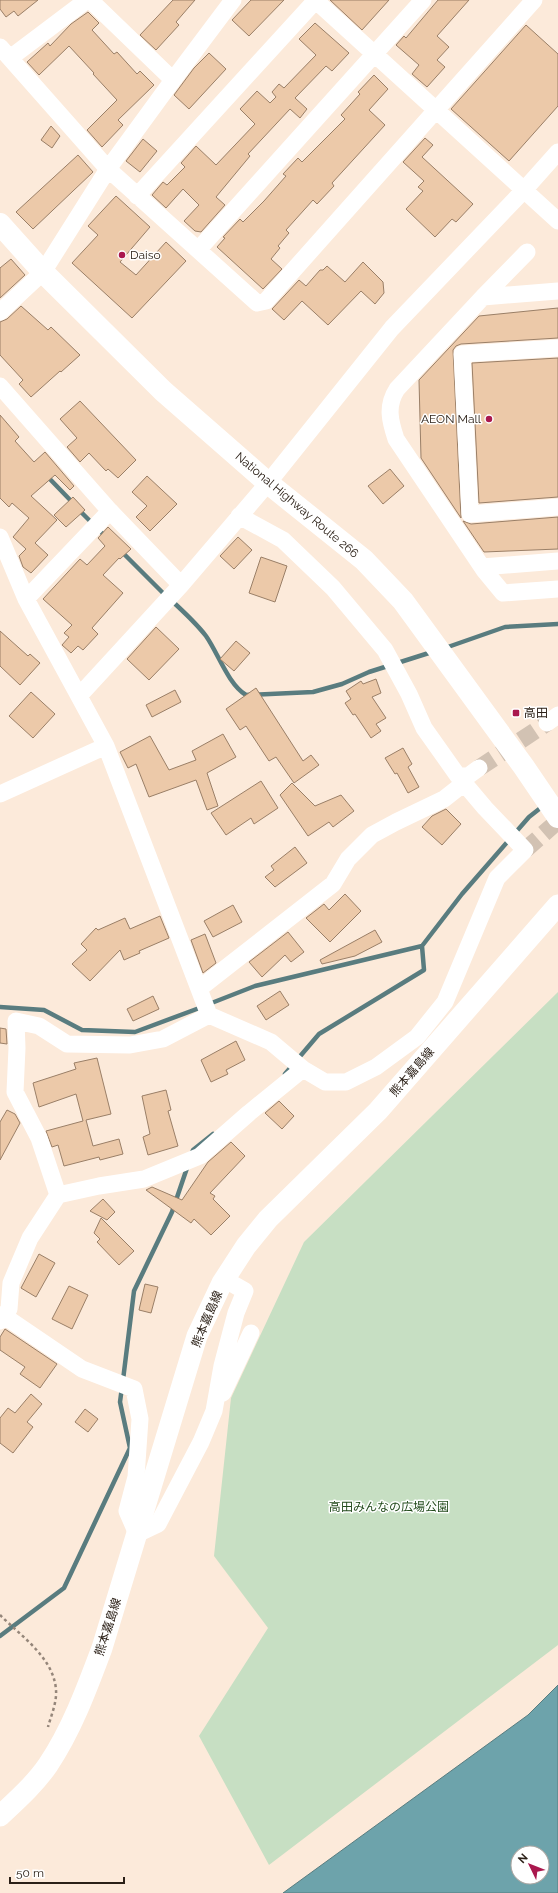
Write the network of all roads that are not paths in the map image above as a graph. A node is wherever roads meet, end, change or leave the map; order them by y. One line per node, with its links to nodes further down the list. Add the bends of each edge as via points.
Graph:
1 (87, 0): 7 (street)
2 (90, 0): 9 (street)
3 (233, 0): 9 (street)
4 (316, 0): 8 (street); 14 (street)
5 (423, 0): 8 (street)
6 (534, 0): 10 (street)
7 (5, 52): 12 (street)
8 (375, 55): 10 (street); 17 (street)
9 (173, 80): 12 (street)
10 (436, 108): 13 (street); 17 (street, via 266,301 257,303)
11 (558, 152): 13 (street)
12 (108, 169): 14 (street); 19 (street)
13 (525, 189): 15 (street); 25 (street, via 392,328)
14 (137, 196): 17 (street)
15 (558, 221)
16 (0, 224): 19 (highway, National Highway Route 266)
17 (198, 250)
18 (527, 252): 21 (street)
19 (43, 272): 22 (street); 25 (highway, National Highway Route 266, via 162,391)
20 (558, 291): 21 (street)
21 (483, 298): 31 (street, via 397,390 391,399 389,419 396,439)
22 (0, 312)
23 (558, 348): 26 (street, via 462,354 470,514)
24 (0, 386): 27 (street)
25 (268, 482): 28 (street); 40 (highway, National Highway Route 266, via 364,560 403,601)
26 (558, 507)
27 (110, 511): 32 (street); 34 (street)
28 (239, 516): 32 (street); 38 (street, via 283,540 338,594 385,650 424,728)
29 (0, 537): 34 (street)
30 (558, 561): 31 (street)
31 (482, 567): 33 (street, via 502,593)
32 (181, 585): 35 (street)
33 (558, 589)
34 (26, 599): 35 (street)
35 (79, 696): 36 (street)
36 (106, 746): 39 (street); 42 (street)
37 (479, 768): 38 (street)
38 (460, 778): 42 (street, via 458,788 444,799 372,836 348,859 333,884); 44 (street, via 484,808 525,850 497,878 445,1002 417,1037 376,1067 346,1082 325,1082)
39 (0, 794)
40 (558, 816)
41 (558, 905): 46 (main road, 熊本嘉島線, via 378,1111 268,1219)
42 (200, 988): 43 (street)
43 (209, 1015): 44 (street, via 271,1042); 45 (street, via 163,1039 130,1045 67,1044 40,1026 16,1021 15,1092 39,1138)
44 (303, 1069): 45 (street, via 200,1156 144,1178)
45 (58, 1195): 47 (street, via 30,1238 12,1283 9,1309)
46 (224, 1279): 49 (street, via 245,1291 236,1313 222,1366); 50 (main road, 熊本嘉島線, via 197,1336)
47 (2, 1318): 50 (street, via 82,1369 134,1389 140,1419 136,1477 127,1511)
48 (251, 1334): 49 (street)
49 (214, 1411): 50 (street, via 201,1442 158,1524)
50 (137, 1534): 51 (main road, 熊本嘉島線, via 102,1648 64,1739 48,1766 27,1791)
51 (0, 1816)

